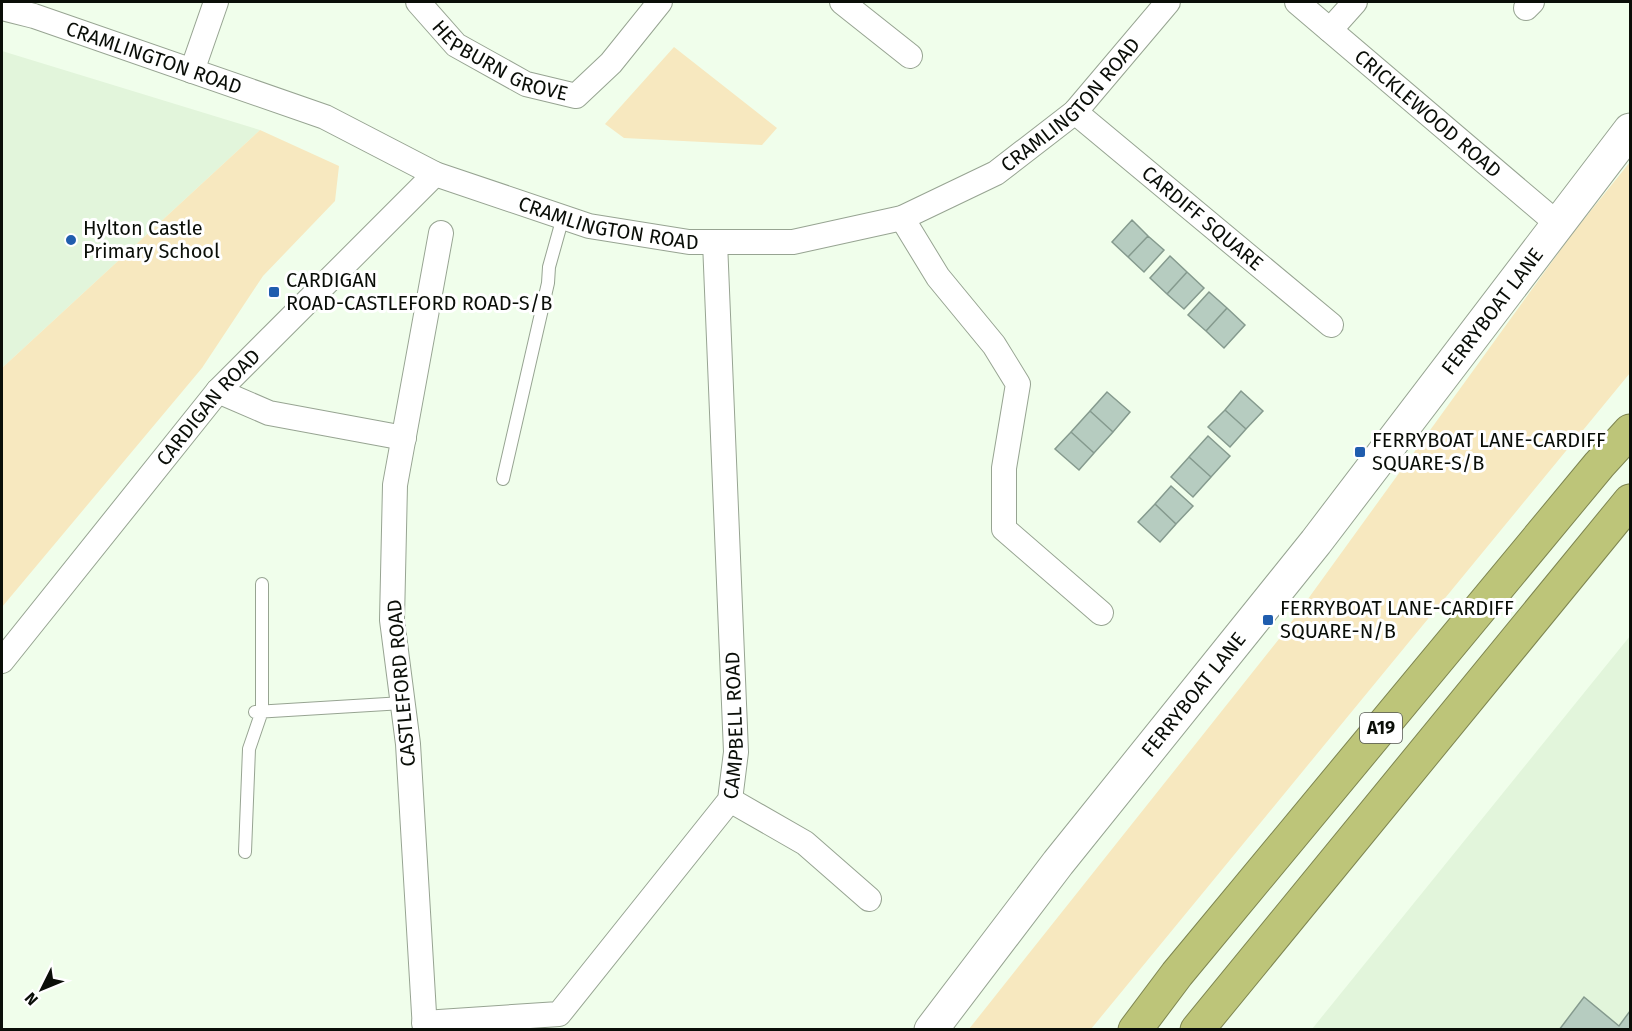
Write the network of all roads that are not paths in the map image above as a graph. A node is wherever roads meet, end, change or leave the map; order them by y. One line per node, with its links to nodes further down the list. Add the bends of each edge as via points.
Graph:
1 (216, 2): 12 (street)
2 (418, 2): 3 (street, HEPBURN GROVE, via 456,45 526,84 576,96 611,63)
3 (660, 2)
4 (842, 2): 11 (street)
5 (1168, 2): 13 (street, CRAMLINGTON ROAD)
6 (1297, 2): 10 (street, CRICKLEWOOD ROAD)
7 (1355, 2): 10 (street)
8 (2, 8): 9 (street, CRAMLINGTON ROAD)
9 (36, 9): 12 (street, CRAMLINGTON ROAD)
10 (1330, 30): 18 (street, CRICKLEWOOD ROAD)
11 (910, 56)
12 (192, 71): 15 (street, CRAMLINGTON ROAD, via 325,117)
13 (1075, 112): 17 (street, CRAMLINGTON ROAD, via 996,173); 21 (street, CARDIFF SQUARE)
14 (1630, 130): 18 (street, FERRYBOAT LANE)
15 (435, 174): 16 (street, CRAMLINGTON ROAD); 22 (street, CARDIGAN ROAD)
16 (563, 217): 20 (street, CRAMLINGTON ROAD, via 589,226 689,242); 25 (lane)
17 (902, 218): 20 (street, CRAMLINGTON ROAD, via 793,242); 28 (street, via 938,277 994,345 1018,384 1004,468 1004,530)
18 (1559, 225): 37 (street, FERRYBOAT LANE, via 1316,542 1058,863)
19 (441, 233): 24 (street, CASTLEFORD ROAD)
20 (715, 242): 32 (street, CAMPBELL ROAD, via 736,752)
21 (1331, 325)
22 (218, 391): 24 (street, via 269,413); 29 (street, CARDIGAN ROAD)
23 (1630, 431): 38 (highway, A19)
24 (404, 438): 30 (street, CASTLEFORD ROAD, via 395,485 392,620)
25 (503, 479)
26 (1630, 501): 39 (highway, A19)
27 (262, 584): 31 (lane)
28 (1101, 613)
29 (2, 661)
30 (403, 703): 31 (lane); 36 (street, CASTLEFORD ROAD)
31 (258, 711): 33 (lane, via 249,749)
32 (730, 800): 34 (street, via 805,843); 35 (street, CAMPBELL ROAD)
33 (245, 852)
34 (869, 899)
35 (566, 1022): 36 (street, CAMPBELL ROAD)
36 (424, 1026)
37 (931, 1029)
38 (1136, 1029)
39 (1197, 1029)

